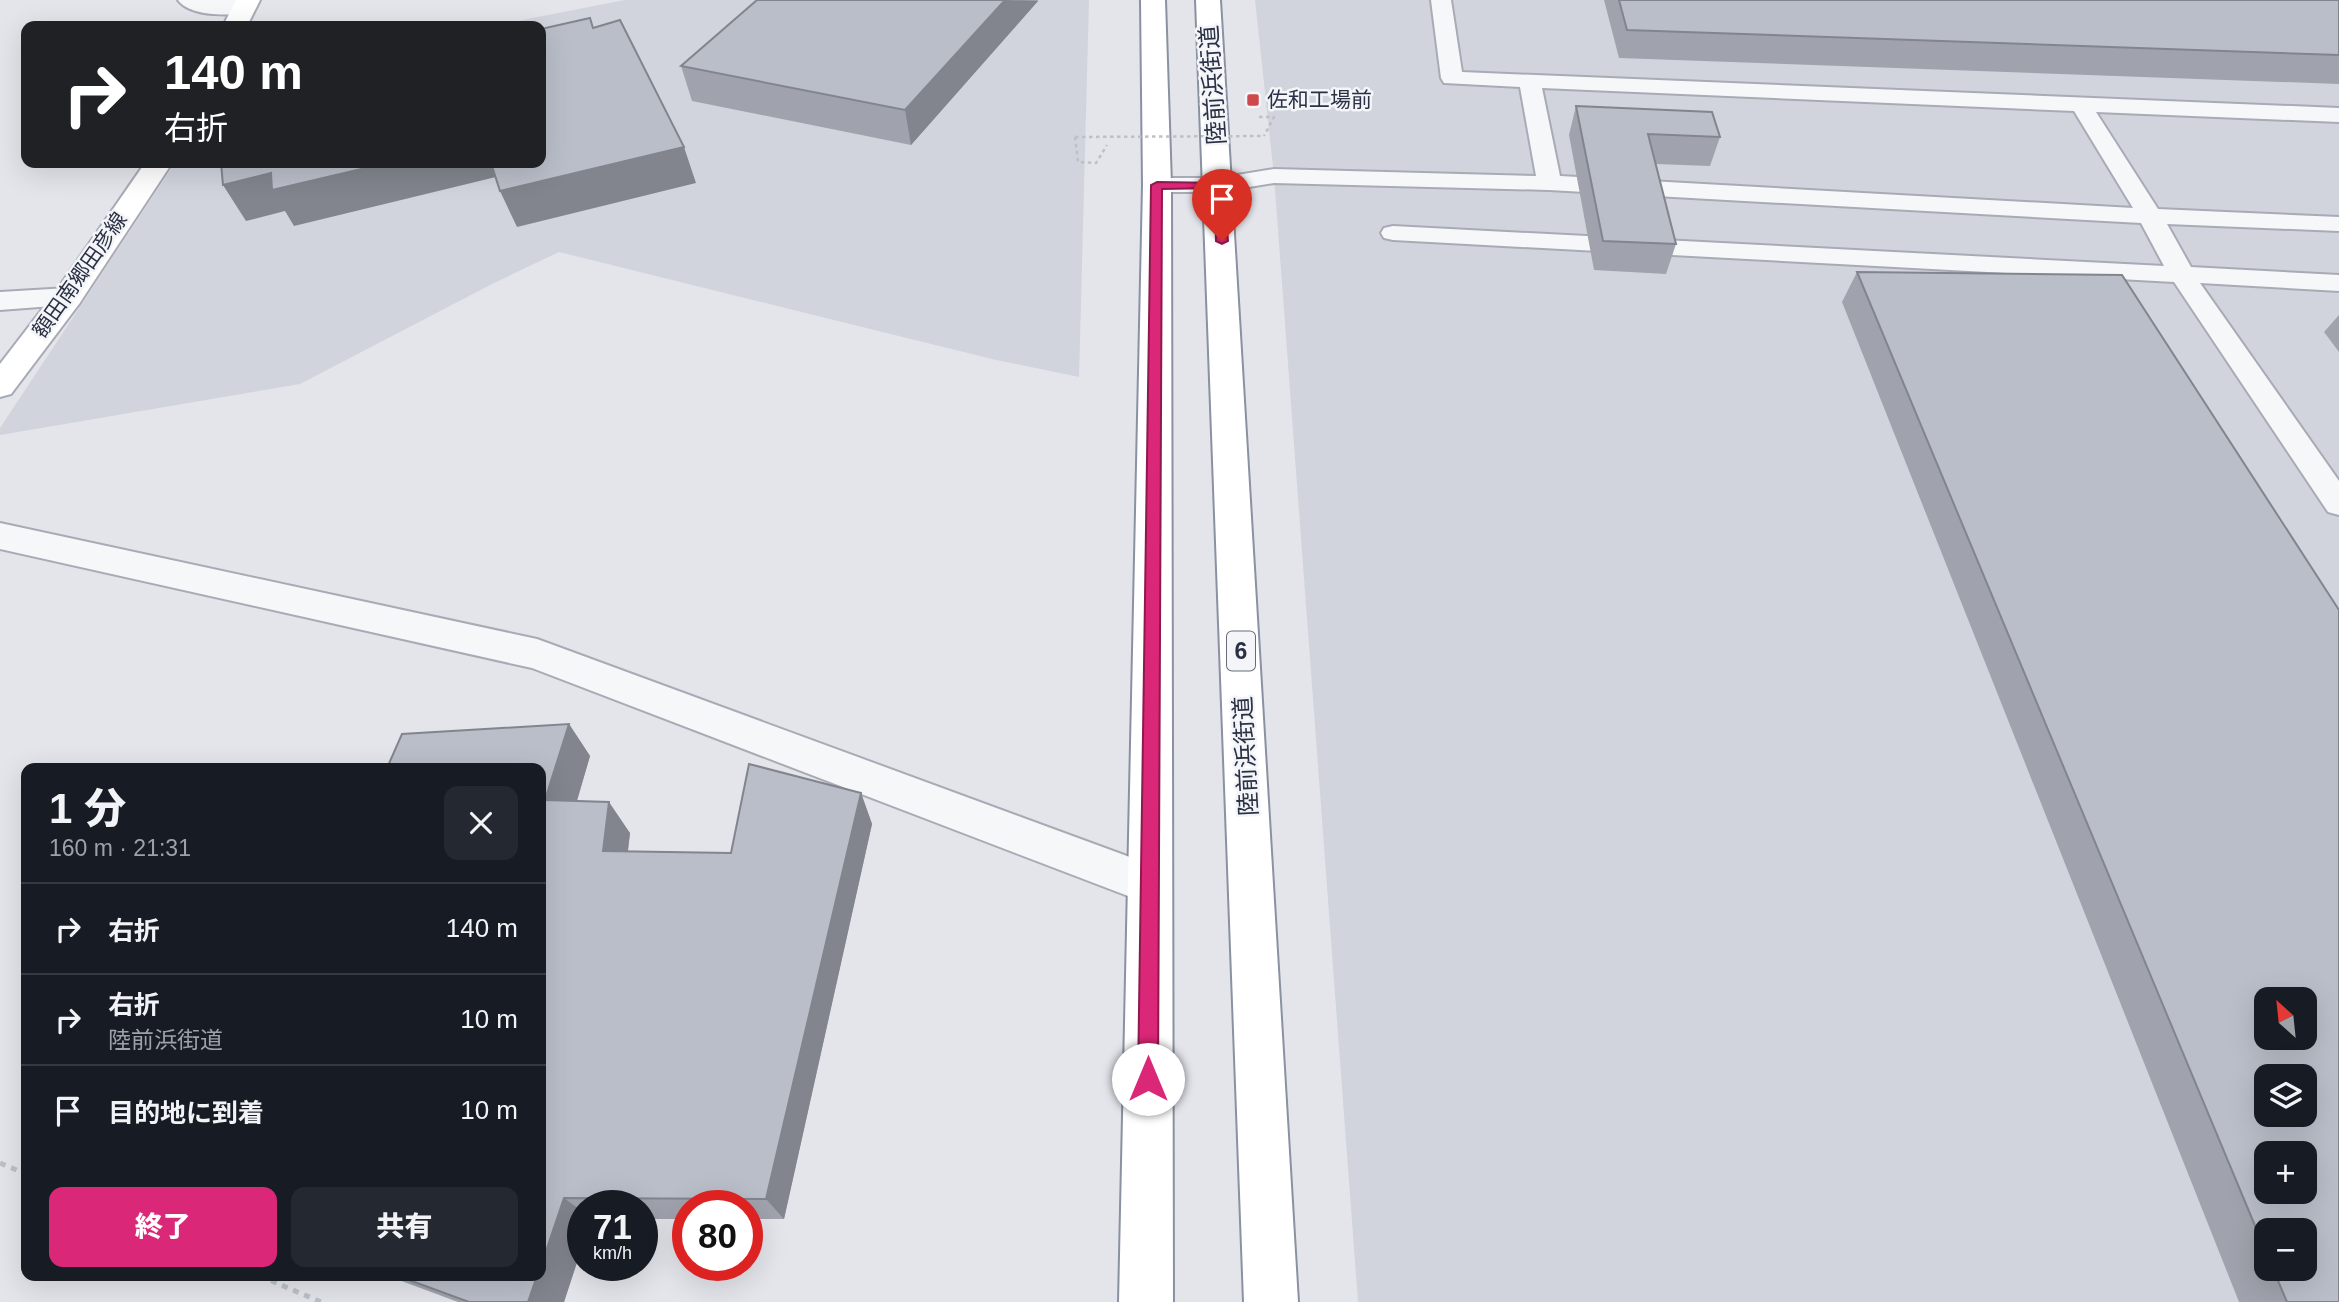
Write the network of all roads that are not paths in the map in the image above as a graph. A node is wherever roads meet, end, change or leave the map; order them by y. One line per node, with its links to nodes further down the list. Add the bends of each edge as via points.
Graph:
1 (190, 0): 5 (street)
2 (1153, 0): 11 (main road)
3 (1208, 0): 12 (main road, 陸前浜街道 / 6)
4 (1441, 0): 6 (lane, via 1452,78)
5 (243, 11)
6 (1530, 82): 7 (lane); 10 (lane)
7 (2080, 103): 8 (lane); 13 (lane)
8 (2339, 115)
9 (155, 168): 18 (main road, 額田南郷田彦線)
10 (1549, 183): 12 (lane, via 1274,176); 13 (lane)
11 (1157, 185): 12 (lane); 23 (main road)
12 (1219, 185): 25 (main road, 陸前浜街道 / 6)
13 (2150, 216): 14 (lane); 16 (lane)
14 (2339, 224)
15 (1393, 233): 16 (lane)
16 (2183, 277): 17 (lane); 21 (lane)
17 (2339, 283)
18 (68, 297): 19 (street); 20 (main road, 額田南郷田彦線)
19 (0, 300)
20 (0, 386)
21 (2339, 504)
22 (0, 536): 23 (street, via 537,654)
23 (1149, 884): 24 (main road)
24 (1146, 1302)
25 (1271, 1302)

